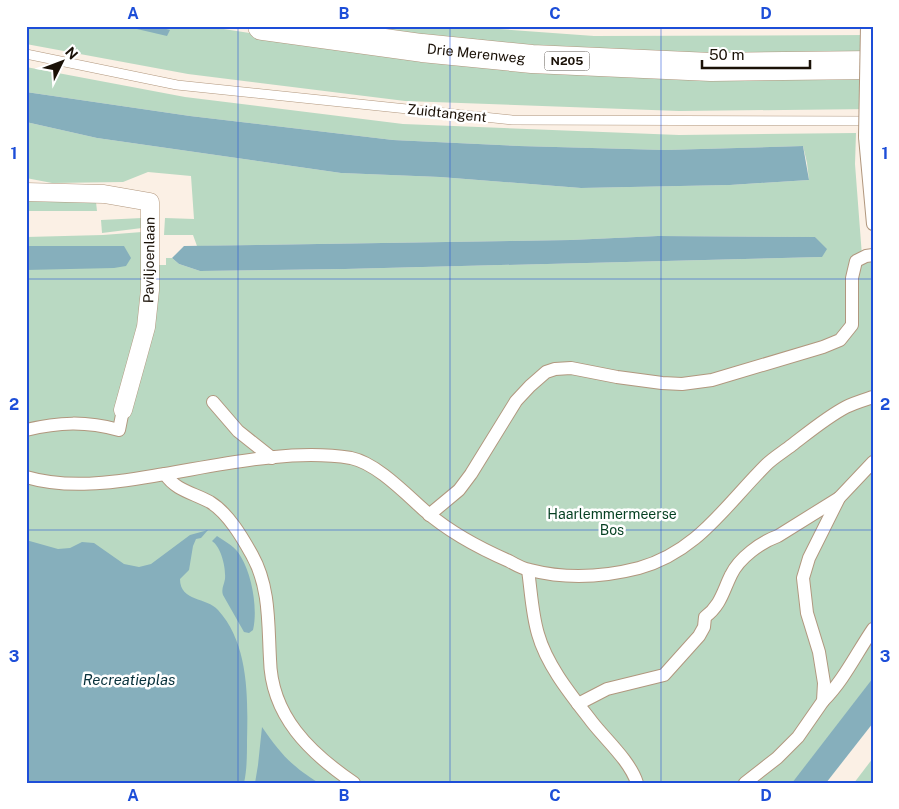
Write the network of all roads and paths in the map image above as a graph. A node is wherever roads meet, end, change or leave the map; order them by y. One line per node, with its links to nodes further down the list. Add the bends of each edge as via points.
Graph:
1 (262, 26): 4 (highway, Drie Merenweg / N205, via 532,59 711,67)
2 (867, 26): 7 (street, bridge, via 865,137)
3 (26, 54): 5 (lane, Zuidtangent, via 177,85 512,120)
4 (873, 64)
5 (873, 120)
6 (26, 192): 11 (street, Paviljoenlaan, via 104,194 150,202 150,290 146,327)
7 (873, 224)
8 (873, 256): 18 (street, via 856,261 852,278 852,325 840,340 823,347 712,380 682,384 571,368 546,372 516,400 459,490)
9 (873, 397): 19 (street, via 846,407 766,464 712,524 691,543 668,556 641,568 607,574 578,576)
10 (213, 402): 13 (street, via 238,431)
11 (123, 410): 12 (street, via 119,430 98,424 68,422)
12 (26, 430)
13 (272, 458): 15 (street); 18 (street, via 306,454 354,459 392,482)
14 (873, 462): 17 (street)
15 (165, 474): 16 (street, via 78,484); 24 (street, via 183,490 220,510 253,556 264,586 272,683 277,700 297,734 333,769)
16 (26, 477)
17 (839, 498): 21 (street, via 809,558 804,578 807,613 824,683); 22 (street, via 771,538 746,557 732,573 714,610 705,617 699,636 664,675 608,689)
18 (429, 514): 19 (street, via 468,541)
19 (528, 570): 22 (street, via 538,634 547,656)
20 (873, 629): 21 (street, via 848,670)
21 (823, 701): 25 (street, via 798,737)
22 (578, 704): 23 (street)
23 (640, 782)
24 (354, 783)
25 (745, 783)

